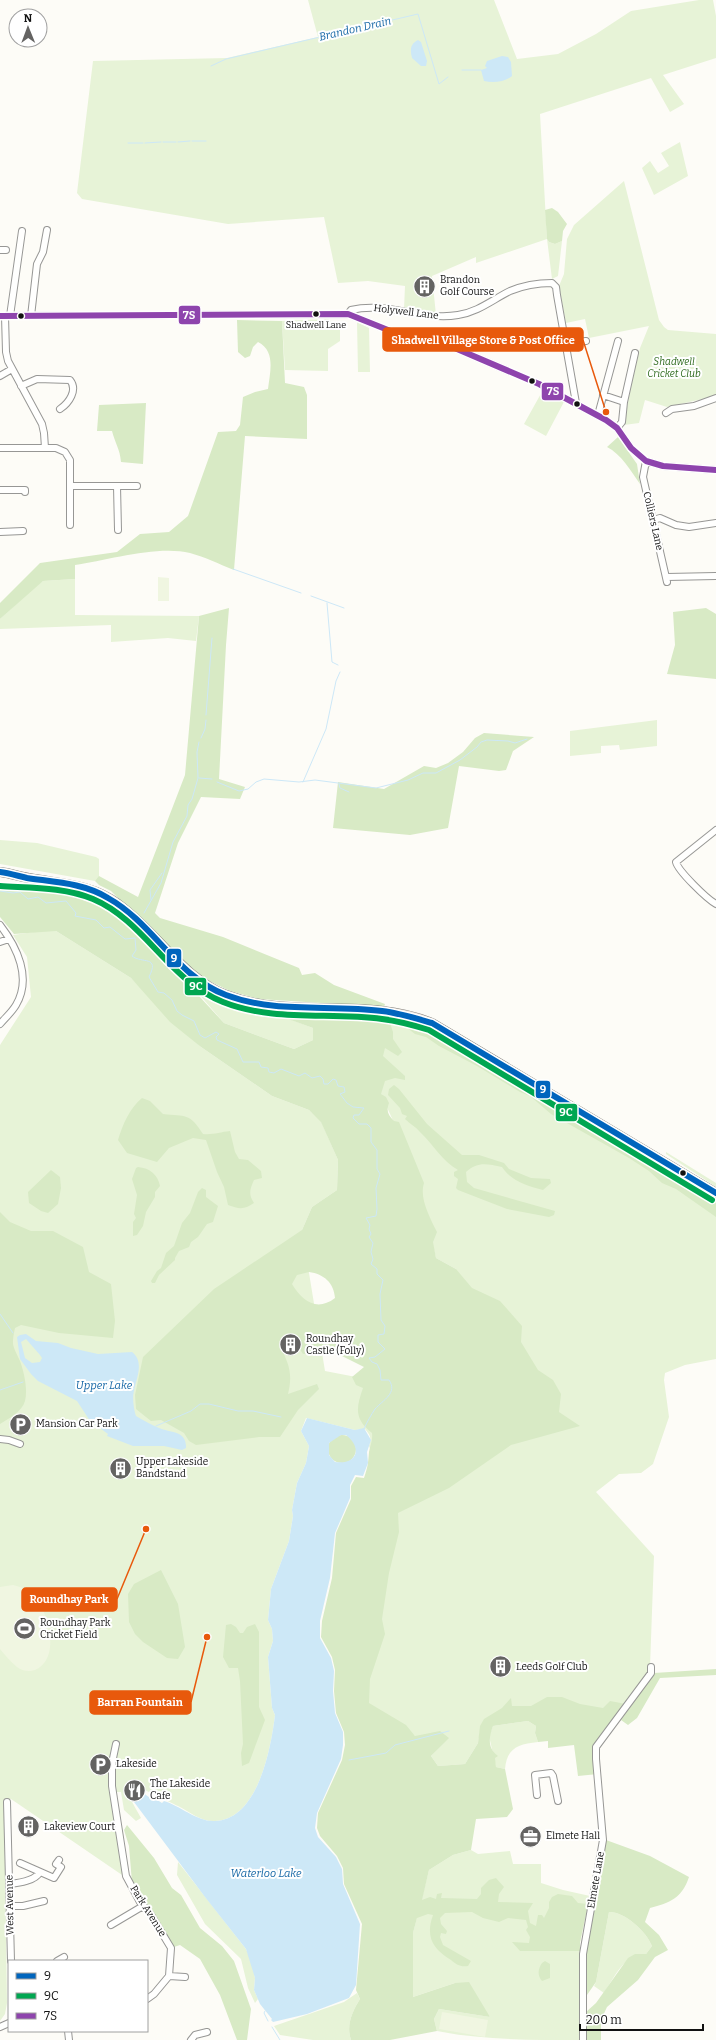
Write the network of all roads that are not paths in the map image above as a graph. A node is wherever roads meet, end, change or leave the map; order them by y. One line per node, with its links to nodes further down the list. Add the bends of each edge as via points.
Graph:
1 (47, 230): 5 (street, via 43,252 37,264)
2 (22, 231): 4 (street)
3 (348, 314): 5 (street); 8 (street, Holywell Lane, via 351,310 378,307 430,317 456,316 476,311 512,290 552,283 556,286); 16 (street, via 393,332 450,346 539,384)
4 (5, 316): 5 (street); 10 (street, via 6,352)
5 (31, 316)
6 (586, 341): 8 (street)
7 (618, 341): 13 (street)
8 (567, 343): 16 (street, Holywell Lane)
9 (635, 352): 15 (street)
10 (12, 369): 11 (street); 12 (street)
11 (0, 376)
12 (21, 386): 17 (street, via 37,379 70,380 73,384 72,398); 22 (street, via 44,428)
13 (603, 395): 15 (street); 19 (street)
14 (716, 398): 18 (street, via 694,406 672,409)
15 (624, 402): 20 (street, via 622,422)
16 (576, 403): 19 (street)
17 (60, 409)
18 (666, 413)
19 (598, 415): 20 (street)
20 (617, 428): 23 (street, via 631,448)
21 (0, 448): 22 (street)
22 (44, 448): 25 (street, via 61,449 68,456)
23 (646, 461): 24 (street, via 664,466); 30 (street, Colliers Lane, via 643,477)
24 (716, 470)
25 (70, 486): 26 (street); 32 (street)
26 (117, 486): 27 (street); 33 (street)
27 (137, 486)
28 (0, 490): 29 (street)
29 (25, 492)
30 (653, 520): 31 (street, via 665,519 676,525 688,527); 36 (street, Colliers Lane, via 667,580)
31 (716, 522)
32 (70, 525)
33 (117, 530)
34 (23, 531): 35 (street)
35 (0, 532)
36 (716, 576)
37 (716, 830): 41 (street, via 677,859 677,865)
38 (0, 872): 40 (highway)
39 (0, 878): 40 (highway)
40 (29, 878): 46 (highway, via 74,885 108,898 131,914 194,976 226,995 269,1005 400,1013 432,1023)
41 (716, 904)
42 (0, 925): 43 (street)
43 (10, 939): 44 (street); 45 (street, via 22,965 23,986 16,1005)
44 (0, 942)
45 (0, 1024)
46 (716, 1193)
47 (0, 1439): 48 (street)
48 (20, 1444)
49 (651, 1667): 70 (street, Elmete Lane, via 651,1673 596,1747 603,1840 583,1954)
50 (116, 1744): 60 (street, Park Avenue, via 112,1792 126,1876)
51 (537, 1795): 52 (street, via 534,1775 550,1773 554,1776)
52 (558, 1801)
53 (7, 1802): 57 (street, West Avenue)
54 (59, 1860): 56 (street, via 56,1864 62,1867 54,1878)
55 (20, 1863): 56 (street)
56 (40, 1872): 57 (street, via 25,1882)
57 (10, 1884): 59 (street, West Avenue)
58 (44, 1901): 59 (street)
59 (10, 1906): 63 (street, West Avenue)
60 (143, 1906): 61 (street); 65 (street, Park Avenue, via 171,1948)
61 (111, 1925)
62 (64, 1956): 64 (street)
63 (11, 1960)
64 (58, 1960)
65 (169, 1976): 66 (street); 67 (street)
66 (185, 1976)
67 (148, 1998)
68 (207, 2032): 69 (street, via 195,2034)
69 (191, 2040)
70 (583, 2040)

